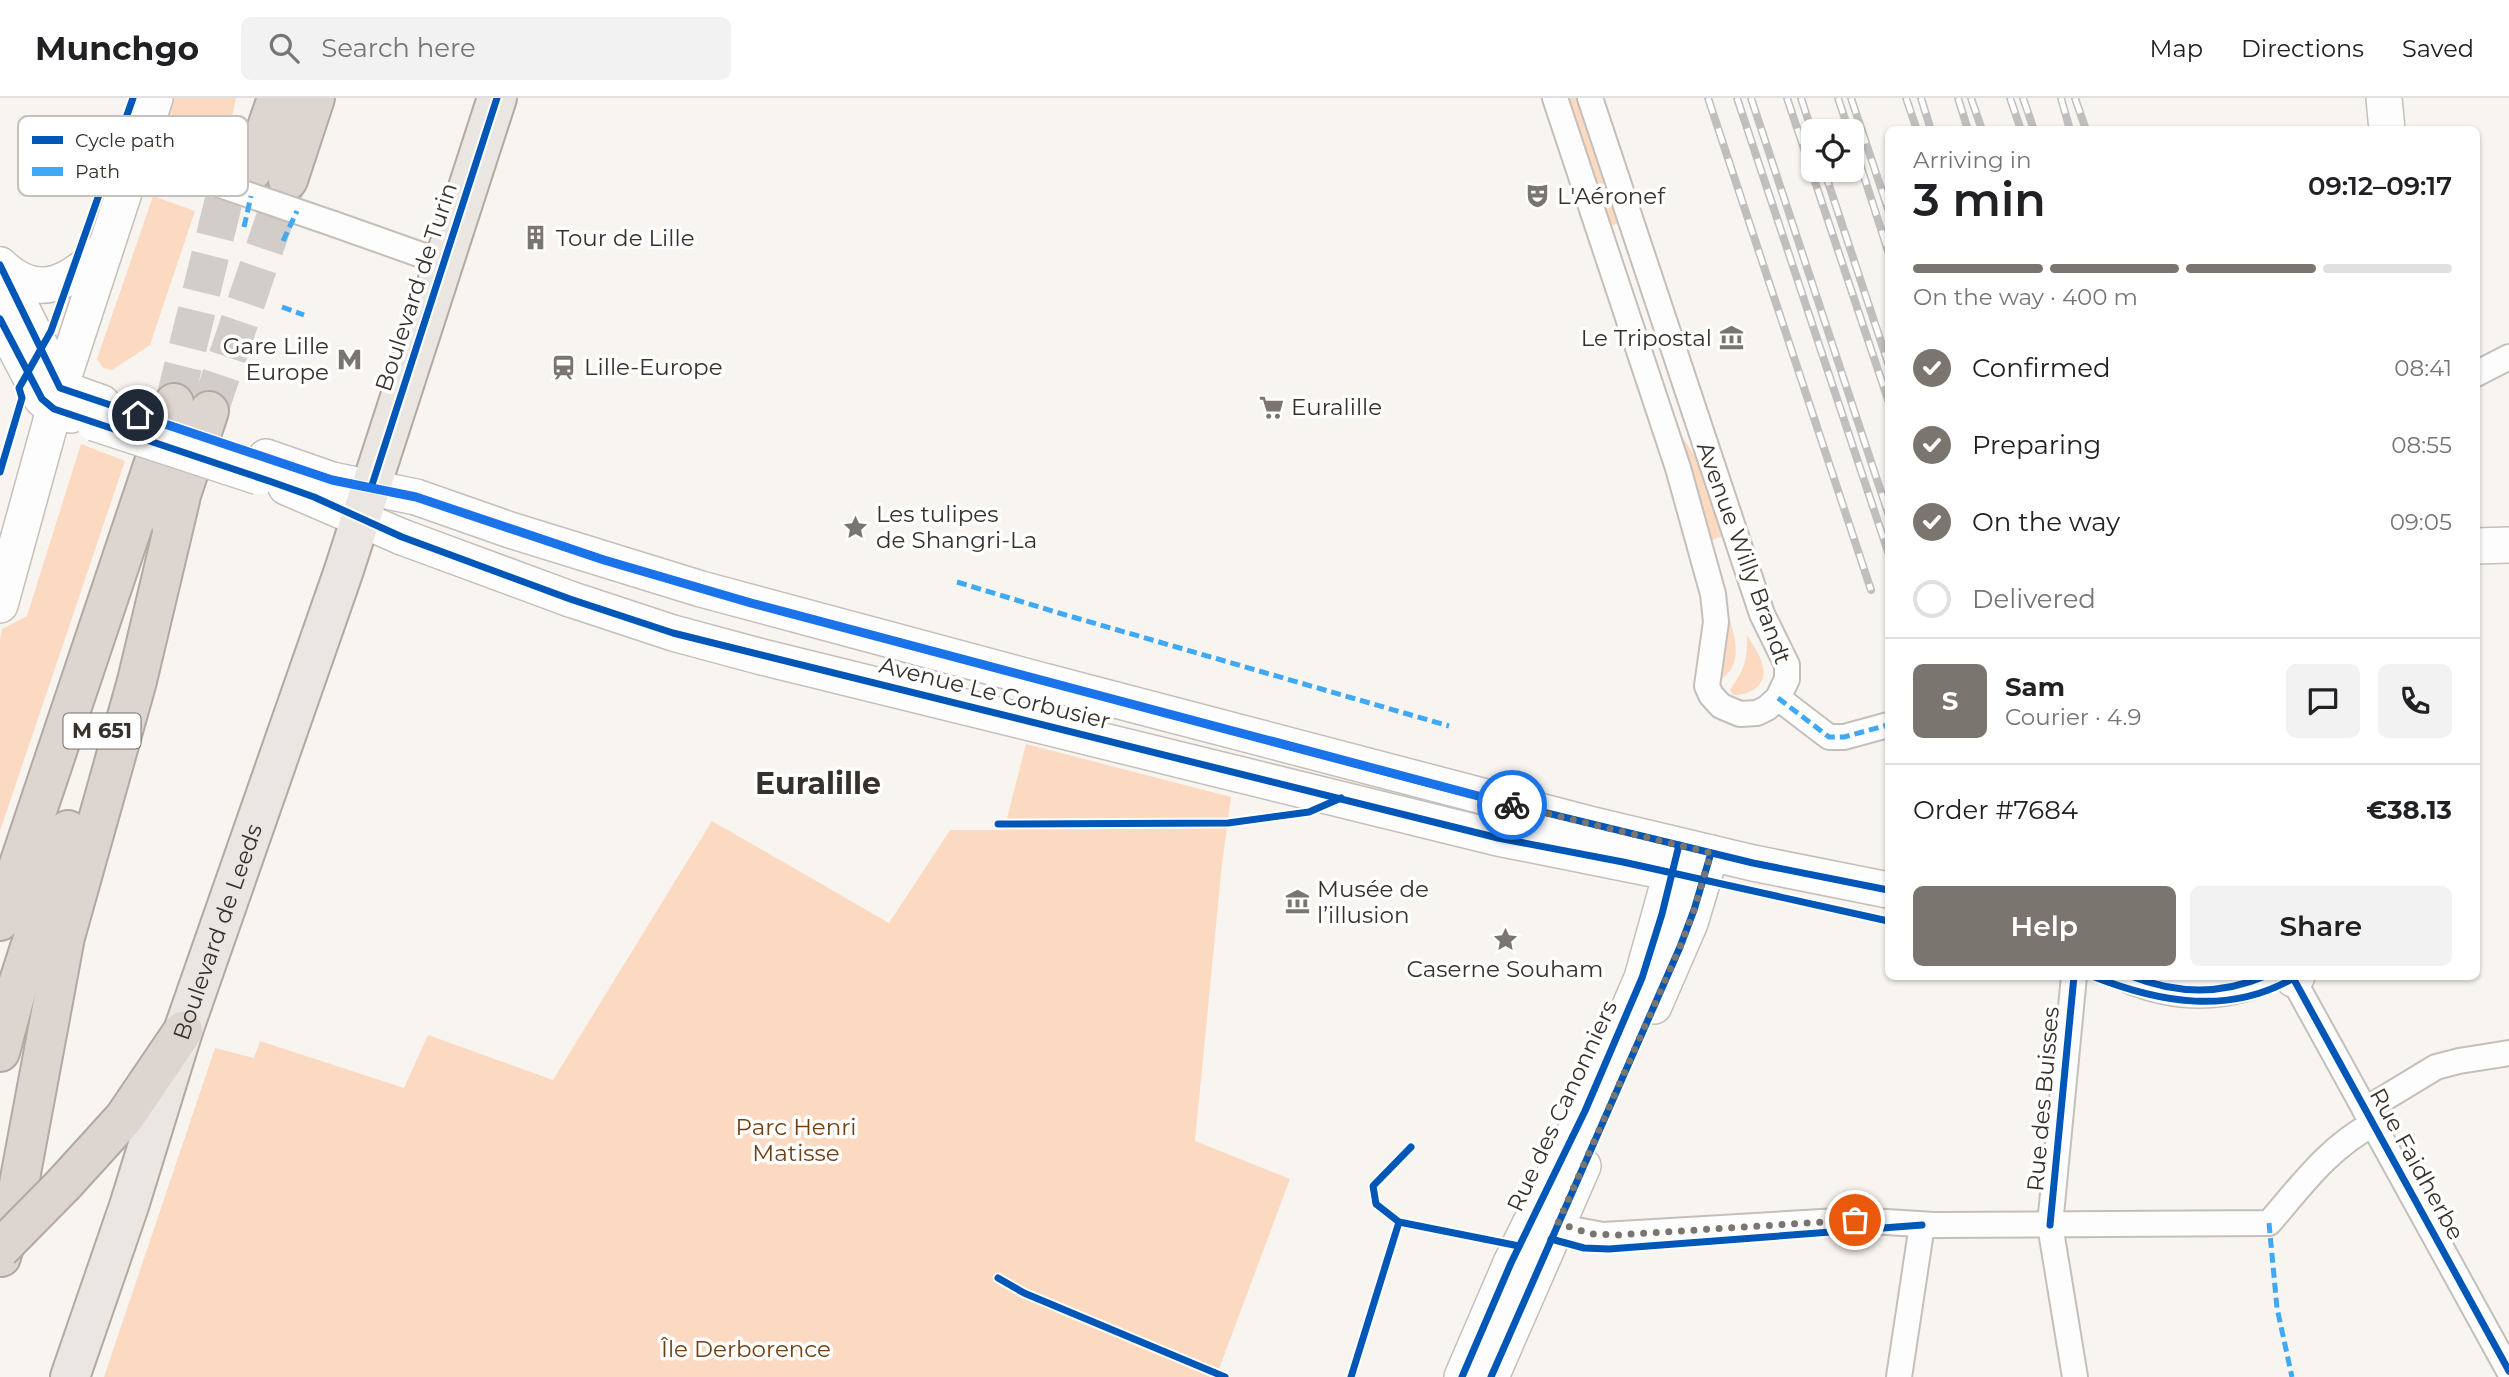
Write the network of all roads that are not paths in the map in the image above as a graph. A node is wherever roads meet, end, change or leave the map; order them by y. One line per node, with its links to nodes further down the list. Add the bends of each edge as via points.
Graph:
1 (155, 98): 9 (street)
2 (248, 98): 11 (highway)
3 (277, 98): 11 (highway)
4 (315, 98): 11 (highway)
5 (497, 98): 15 (main road, Boulevard de Turin)
6 (1555, 98): 26 (street, Avenue Willy Brandt, via 1678,468 1713,594 1716,622 1707,672 1709,690 1721,706 1740,714 1762,711)
7 (1590, 98): 26 (street, Avenue Willy Brandt, via 1762,614 1787,665 1787,679)
8 (2384, 98): 10 (street)
9 (149, 116)
10 (2387, 126)
11 (258, 171)
12 (248, 195): 15 (street, bridge)
13 (122, 196): 14 (street)
14 (106, 247): 16 (street, via 77,273 49,285 16,279); 20 (street)
15 (444, 262): 22 (main road, Boulevard de Turin)
16 (0, 265): 20 (street)
17 (0, 319): 20 (street, via 42,399)
18 (2509, 357): 19 (street)
19 (2480, 372)
20 (57, 399): 22 (street, via 262,467 332,480); 25 (street)
21 (180, 500): 28 (highway, M 651, via 191,407); 38 (highway, M 651, via 41,912); 45 (highway, via 137,681 65,937 13,1216)
22 (366, 504): 29 (street, Avenue Le Corbusier, bridge, via 416,497 714,593); 29 (street, Avenue Le Corbusier, bridge, via 402,537 673,633 1498,838); 37 (main road, Boulevard de Leeds)
23 (2509, 545): 24 (street)
24 (2480, 546)
25 (0, 605)
26 (1778, 698): 27 (street, via 1829,737)
27 (1885, 726)
28 (42, 795): 30 (highway); 32 (highway, M 651)
29 (1688, 857): 31 (street, Avenue Le Corbusier); 41 (street, Rue des Canonniers)
30 (0, 876)
31 (1885, 890)
32 (0, 920)
33 (2074, 980): 43 (street, Rue des Buisses)
34 (2144, 980): 35 (street, via 2203,991)
35 (2271, 980)
36 (2289, 980): 40 (street, Rue Faidherbe)
37 (183, 1031): 44 (highway, bridge, via 124,1118); 47 (main road, Boulevard de Leeds)
38 (0, 1052)
39 (2509, 1053): 40 (street, via 2436,1067)
40 (2369, 1117): 43 (street, via 2269,1223); 46 (street, Rue Faidherbe)
41 (1546, 1218): 42 (street, via 1603,1235 1855,1220); 48 (street, Rue des Canonniers, via 1505,1275); 49 (street, Rue des Canonniers)
42 (1922, 1225): 43 (street); 50 (street)
43 (2050, 1225): 51 (street, Rue des Buisses)
44 (0, 1249)
45 (0, 1263)
46 (2509, 1371)
47 (70, 1377)
48 (1462, 1377)
49 (1491, 1377)
50 (1899, 1377)
51 (2075, 1377)

